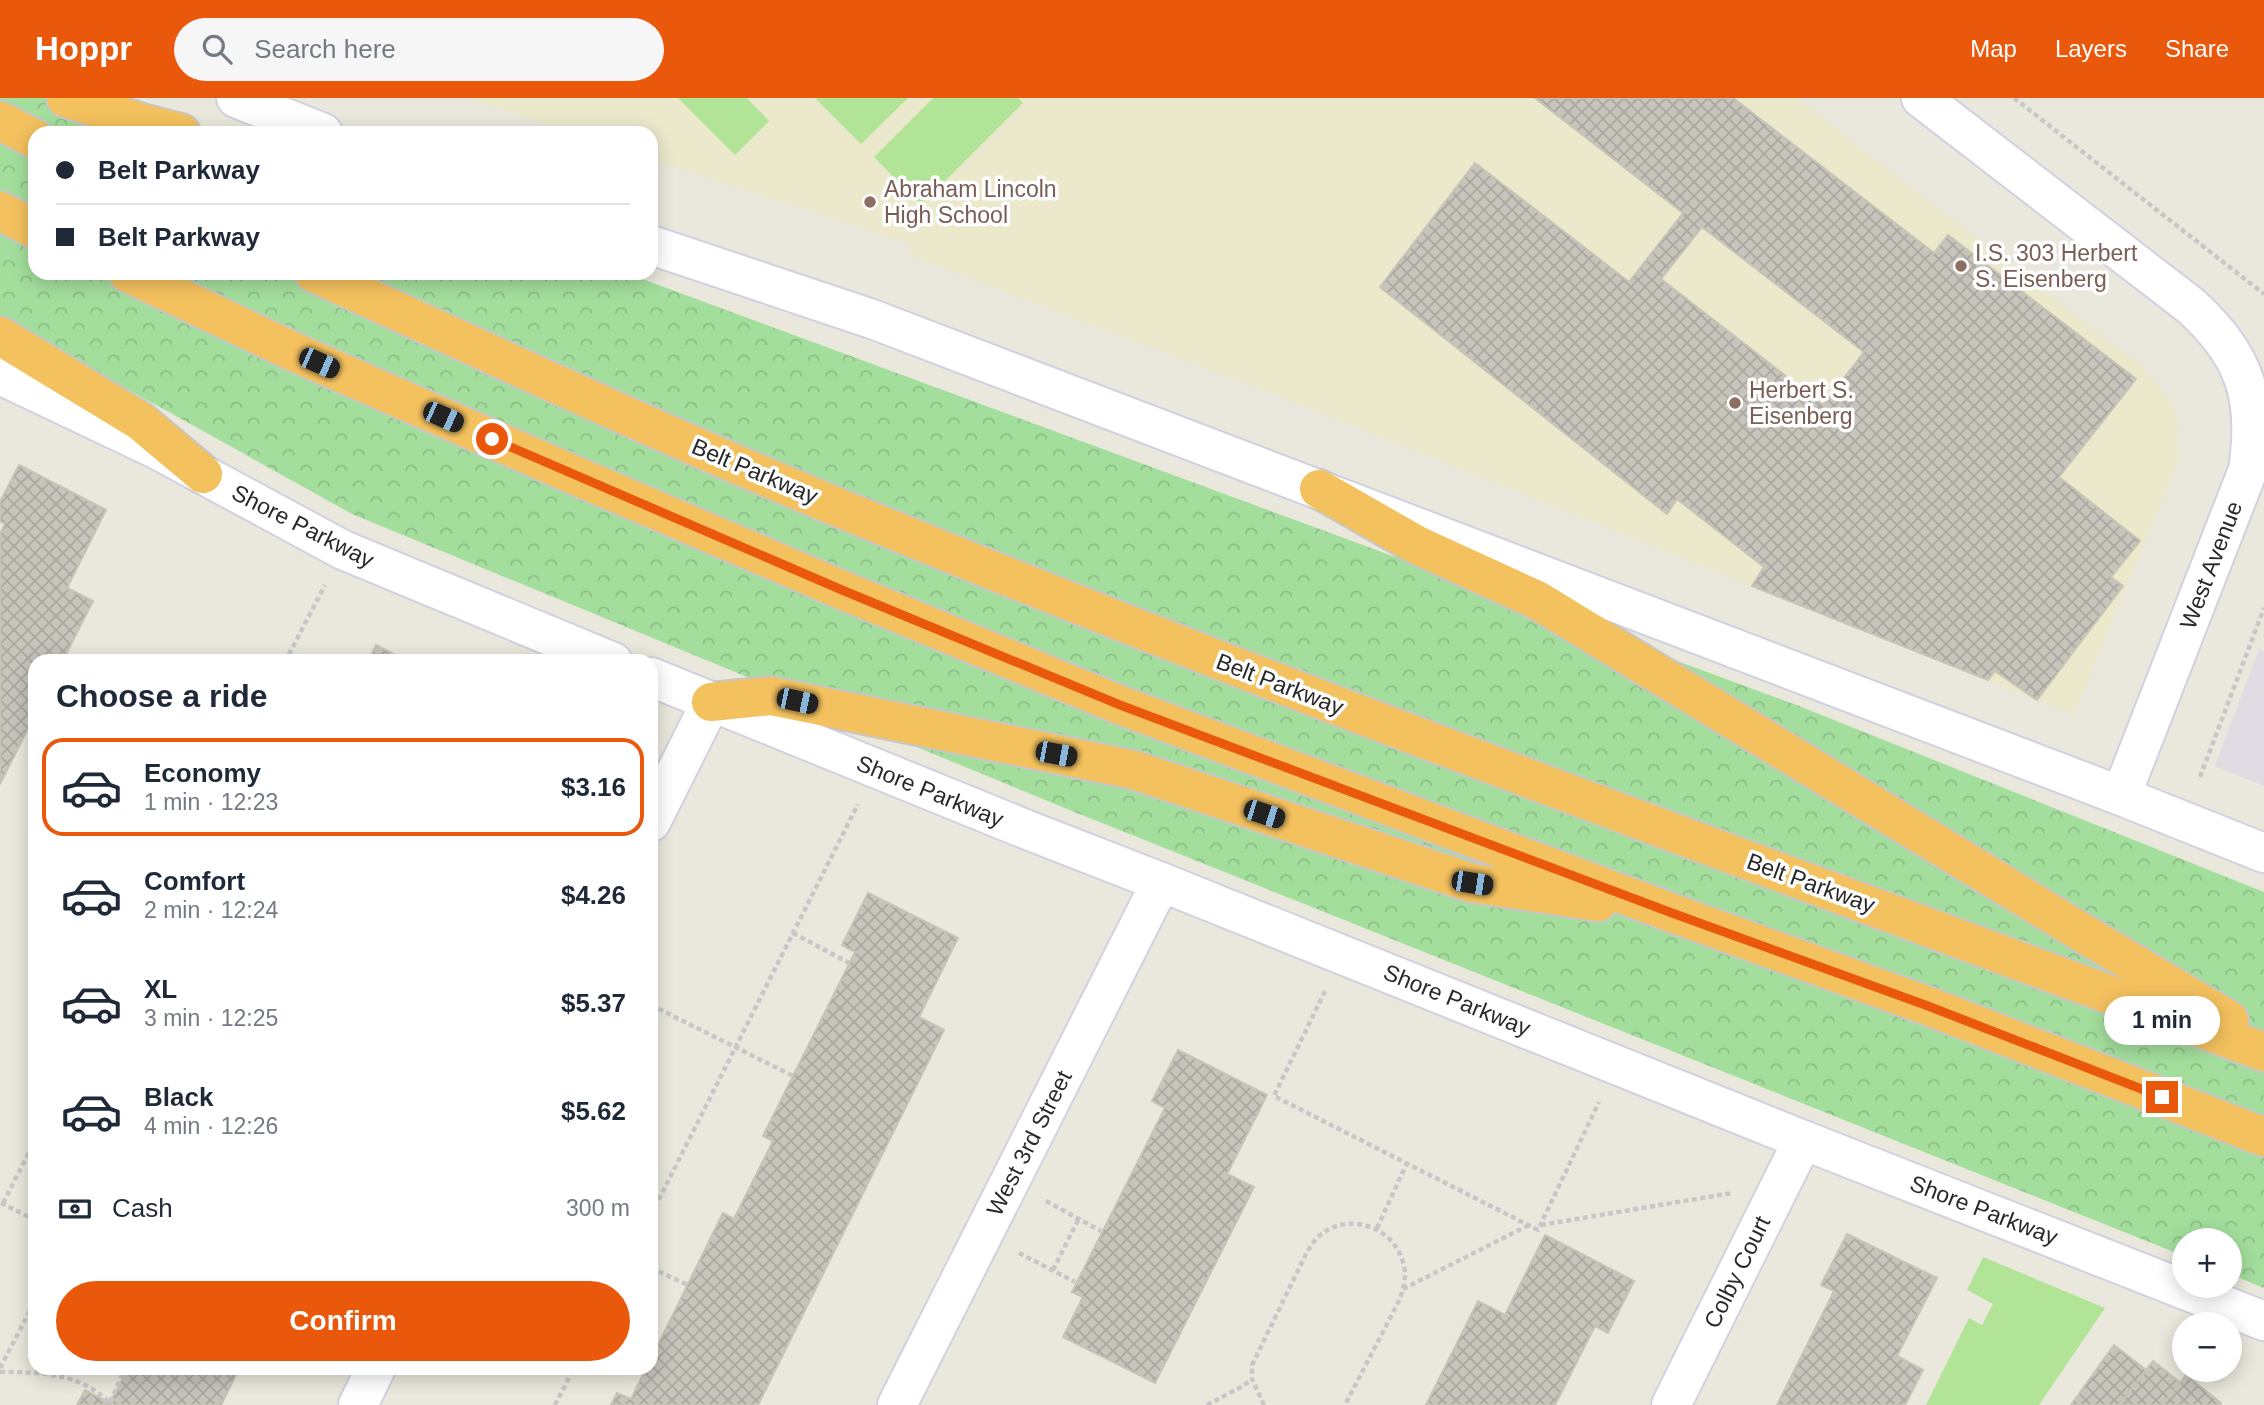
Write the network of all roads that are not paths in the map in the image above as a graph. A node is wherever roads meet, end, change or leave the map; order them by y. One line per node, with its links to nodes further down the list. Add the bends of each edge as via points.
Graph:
1 (66, 98): 5 (highway)
2 (236, 98): 6 (main road)
3 (1922, 98): 20 (main road, West Avenue, via 2214,327 2238,364 2250,400 2253,439 2248,470)
4 (0, 121): 7 (highway)
5 (154, 126)
6 (306, 126)
7 (28, 135)
8 (0, 211): 9 (highway)
9 (28, 225)
10 (658, 247): 16 (main road, via 872,319)
11 (143, 280): 24 (highway, via 306,357 880,606 1120,705)
12 (329, 280): 26 (highway, Belt Parkway, via 787,485 1125,624)
13 (0, 336): 15 (highway, via 140,421)
14 (0, 375): 15 (main road, Shore Parkway)
15 (203, 474): 17 (main road, Shore Parkway, via 343,550)
16 (1320, 489): 20 (main road); 25 (highway, via 1417,545 1537,600)
17 (594, 654)
18 (658, 680): 19 (main road, Shore Parkway)
19 (711, 702): 21 (main road); 23 (main road, Shore Parkway); 24 (highway, via 771,696 1134,770 1472,883)
20 (2121, 796): 22 (main road)
21 (658, 808)
22 (2264, 853)
23 (1161, 882): 28 (main road, Shore Parkway); 32 (main road, West 3rd Street)
24 (1672, 913): 27 (highway, via 1928,1006)
25 (2264, 1041)
26 (2264, 1052)
27 (2264, 1137)
28 (1803, 1140): 29 (main road, Shore Parkway); 33 (main road, Colby Court)
29 (2264, 1321)
30 (373, 1375): 31 (main road)
31 (358, 1405)
32 (897, 1405)
33 (1671, 1405)

